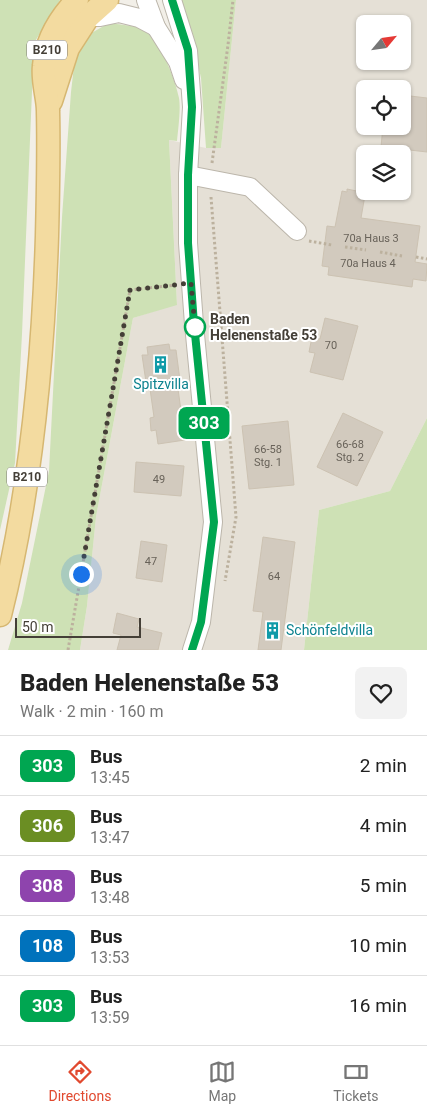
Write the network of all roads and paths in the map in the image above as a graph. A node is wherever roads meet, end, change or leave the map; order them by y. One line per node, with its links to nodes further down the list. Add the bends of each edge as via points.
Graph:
1 (106, 0): 5 (main road, B210)
2 (146, 0): 6 (street)
3 (172, 0): 7 (street, via 188,50)
4 (232, 0): 9 (path)
5 (82, 8): 6 (street, via 100,18 119,13); 19 (main road, B210, via 48,109 45,276 38,383 27,481)
6 (156, 27): 7 (street, via 178,62)
7 (192, 107): 8 (street)
8 (188, 175): 9 (street); 17 (street)
9 (210, 180): 10 (street, via 250,187); 18 (path, via 236,517)
10 (297, 231)
11 (345, 247): 12 (path)
12 (366, 250)
13 (380, 252): 14 (path)
14 (402, 256)
15 (416, 257): 16 (path)
16 (427, 259)
17 (191, 283): 20 (path, via 130,290); 21 (street, via 214,522 201,622)
18 (224, 582)
19 (0, 615)
20 (68, 650)
21 (192, 650)

